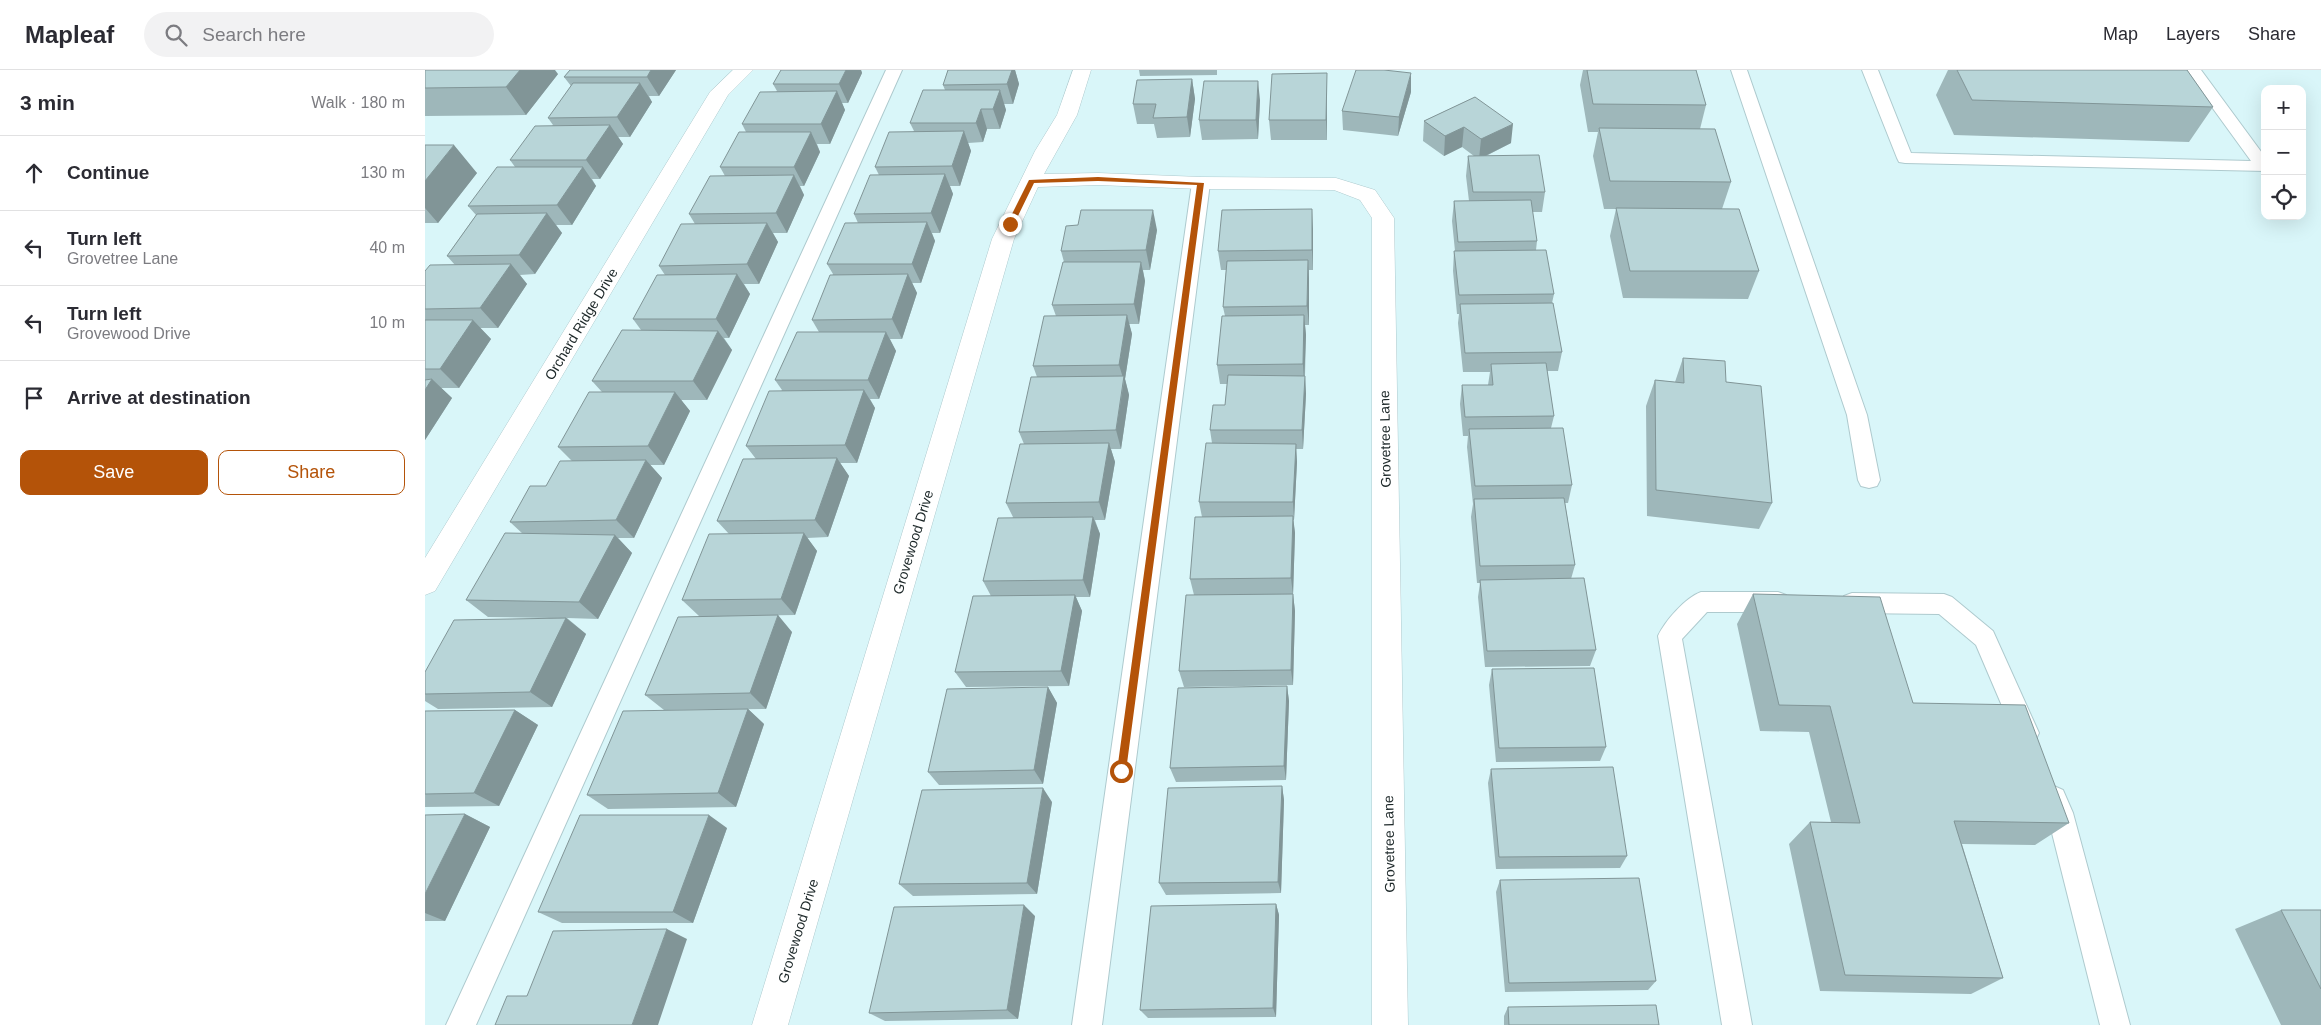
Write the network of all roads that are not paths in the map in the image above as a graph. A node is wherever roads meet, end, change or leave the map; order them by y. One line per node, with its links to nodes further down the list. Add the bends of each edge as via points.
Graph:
1 (744, 70): 10 (street, Orchard Ridge Drive, via 720,92)
2 (894, 70): 15 (lane)
3 (1082, 70): 7 (street, Grovewood Drive, via 1067,115)
4 (1739, 70): 9 (lane, via 1857,415)
5 (1870, 70): 6 (lane, via 1905,158 2263,166)
6 (2193, 70)
7 (1031, 181): 8 (street, Grovetree Lane, via 1098,179); 16 (street, Grovewood Drive, via 1003,238)
8 (1201, 183): 17 (lane); 18 (street, Grovetree Lane, via 1336,184 1368,195 1383,218)
9 (1869, 480)
10 (425, 583)
11 (1798, 603): 19 (lane, via 1701,602 1670,636)
12 (1827, 603): 13 (lane, via 1943,604 1985,638)
13 (2034, 752)
14 (2045, 778): 20 (lane, via 2060,813)
15 (461, 1025)
16 (770, 1025)
17 (1087, 1025)
18 (1390, 1025)
19 (1737, 1025)
20 (2115, 1025)

